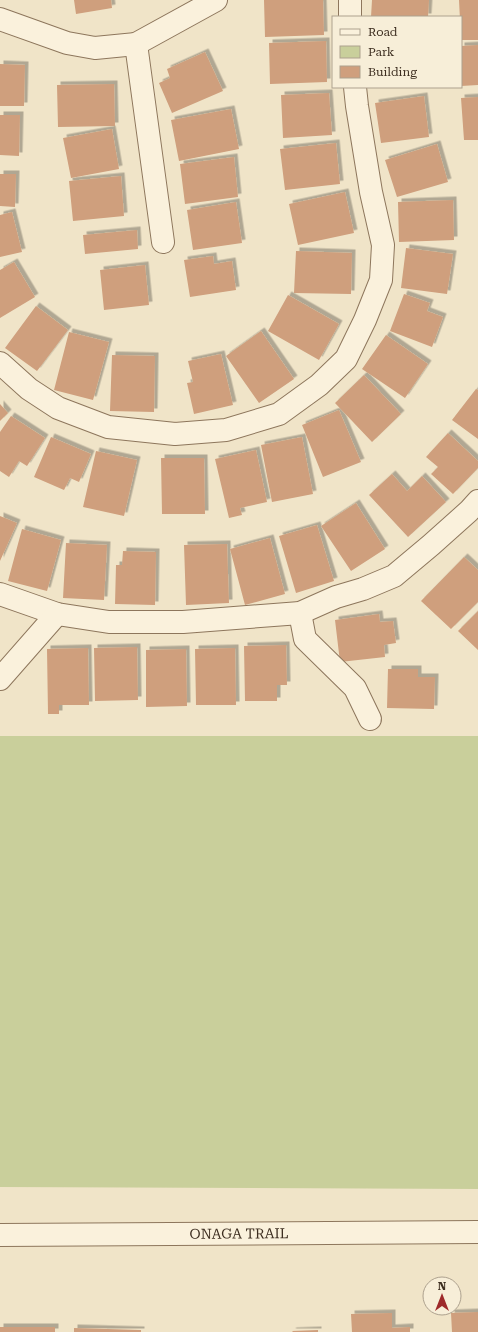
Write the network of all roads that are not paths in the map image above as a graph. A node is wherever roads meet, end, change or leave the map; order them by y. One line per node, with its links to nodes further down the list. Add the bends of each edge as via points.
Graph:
1 (216, 0): 5 (street)
2 (350, 0): 3 (street)
3 (350, 16)
4 (0, 20): 5 (street, via 67,43 95,48)
5 (136, 44): 7 (street)
6 (355, 88): 8 (street, via 371,192 383,245 381,280 346,360 319,385 279,414 226,430 175,434 108,427 58,408 29,389)
7 (163, 242)
8 (0, 363)
9 (475, 512): 11 (street, via 394,576)
10 (0, 594): 12 (street)
11 (300, 613): 12 (street, via 183,622 109,622); 14 (street, via 305,639 355,688)
12 (57, 614): 13 (street)
13 (0, 679)
14 (370, 719)
15 (478, 1232): 16 (street, ONAGA TRAIL)
16 (0, 1235)

